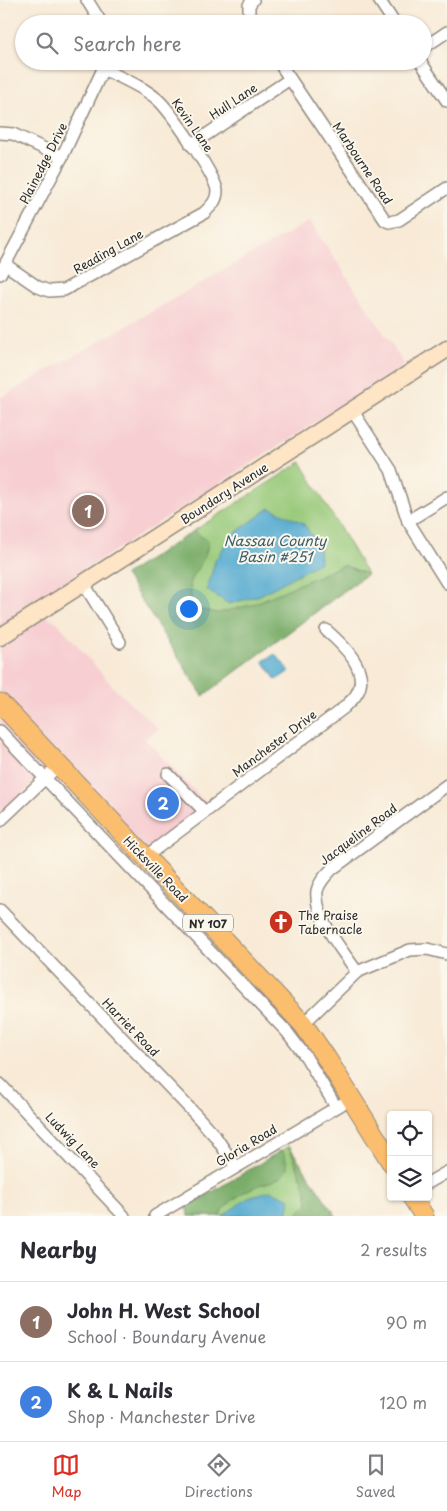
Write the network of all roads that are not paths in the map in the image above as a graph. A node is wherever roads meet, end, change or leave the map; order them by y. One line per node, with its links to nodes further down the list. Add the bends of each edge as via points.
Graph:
1 (88, 0): 4 (street)
2 (253, 0): 5 (street, via 249,5)
3 (379, 0): 6 (street)
4 (97, 15)
5 (249, 15)
6 (389, 15)
7 (447, 32): 8 (street)
8 (432, 42)
9 (102, 70): 17 (street, Plainedge Drive)
10 (112, 70): 16 (street, Kevin Lane, via 157,99)
11 (284, 70): 13 (street, Marbourne Road)
12 (426, 70): 14 (street)
13 (290, 79): 16 (street, Hull Lane); 18 (street, Marbourne Road, via 385,220 399,220)
14 (447, 101)
15 (0, 133): 17 (street, via 13,134)
16 (191, 145): 19 (street, Kevin Lane, via 217,188)
17 (62, 157): 20 (street, Plainedge Drive)
18 (447, 188)
19 (216, 197): 20 (street, Reading Lane, via 204,213 64,290 38,288)
20 (3, 269)
21 (447, 349): 22 (main road, Boundary Avenue)
22 (352, 410): 24 (street, via 391,470); 26 (main road, Boundary Avenue)
23 (447, 497): 24 (street)
24 (408, 521): 25 (street)
25 (447, 583)
26 (84, 584): 28 (main road, Boundary Avenue); 29 (street)
27 (326, 630): 35 (street, Manchester Drive, via 343,645 359,670 360,686 356,696)
28 (0, 637)
29 (120, 642)
30 (0, 703): 32 (main road, Hicksville Road / NY 107)
31 (0, 731): 32 (street, Hicksville Road)
32 (52, 773): 36 (street); 37 (main road, Hicksville Road / NY 107); 43 (street, Hicksville Road, via 287,1032)
33 (168, 774): 35 (street)
34 (447, 785): 40 (street, Jacqueline Road, via 332,868 319,885 317,901 320,915)
35 (204, 812): 37 (street, Manchester Drive)
36 (0, 821)
37 (145, 857): 41 (main road, Hicksville Road / NY 107)
38 (0, 910): 45 (street, Harriet Road, via 195,1114)
39 (447, 954): 40 (street, via 426,948 410,950)
40 (357, 972): 41 (street)
41 (303, 1024): 43 (main road, Hicksville Road / NY 107)
42 (0, 1084): 49 (street, Ludwig Lane)
43 (343, 1103): 44 (main road, Hicksville Road / NY 107); 45 (street, Gloria Road)
44 (387, 1157)
45 (236, 1167): 50 (street, Gloria Road)
46 (447, 1172): 47 (street)
47 (432, 1181)
48 (415, 1201): 51 (main road)
49 (124, 1216)
50 (155, 1216)
51 (424, 1216)

